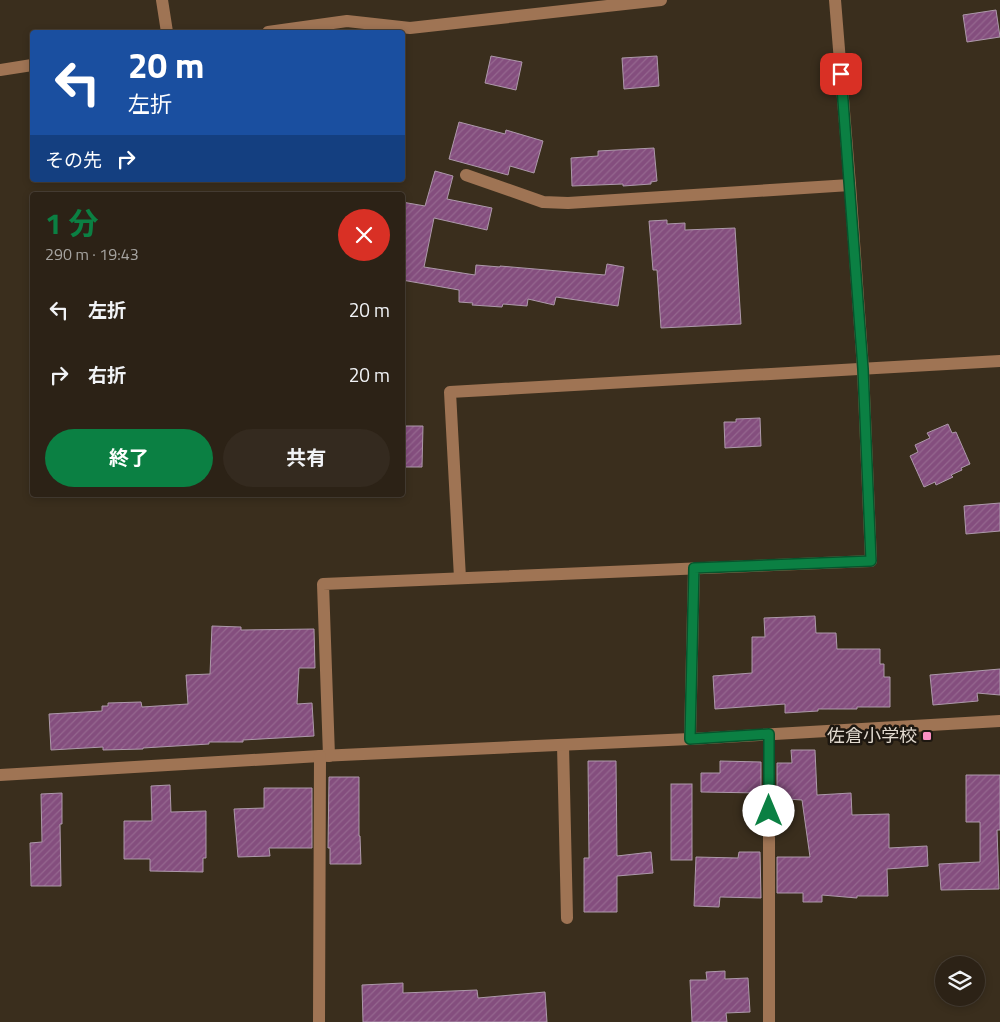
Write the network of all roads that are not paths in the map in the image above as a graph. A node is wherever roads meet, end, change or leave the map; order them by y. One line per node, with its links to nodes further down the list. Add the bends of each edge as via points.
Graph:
1 (162, 0): 4 (street)
2 (661, 0): 5 (street, via 410,28 347,22)
3 (835, 0): 9 (street)
4 (167, 30)
5 (284, 30)
6 (30, 65): 7 (street)
7 (0, 70)
8 (466, 175): 9 (street, via 543,202 568,204)
9 (850, 186): 11 (street)
10 (1000, 361): 11 (street)
11 (863, 369): 12 (street, via 871,561); 13 (street, via 450,392)
12 (694, 568): 13 (street); 16 (street)
13 (460, 578): 18 (street, via 323,584)
14 (1000, 720): 15 (street)
15 (769, 734): 16 (street); 22 (street)
16 (690, 739): 17 (street)
17 (563, 745): 18 (street); 20 (street)
18 (324, 756): 19 (street); 21 (street)
19 (0, 775)
20 (567, 918)
21 (319, 1022)
22 (769, 1022)

